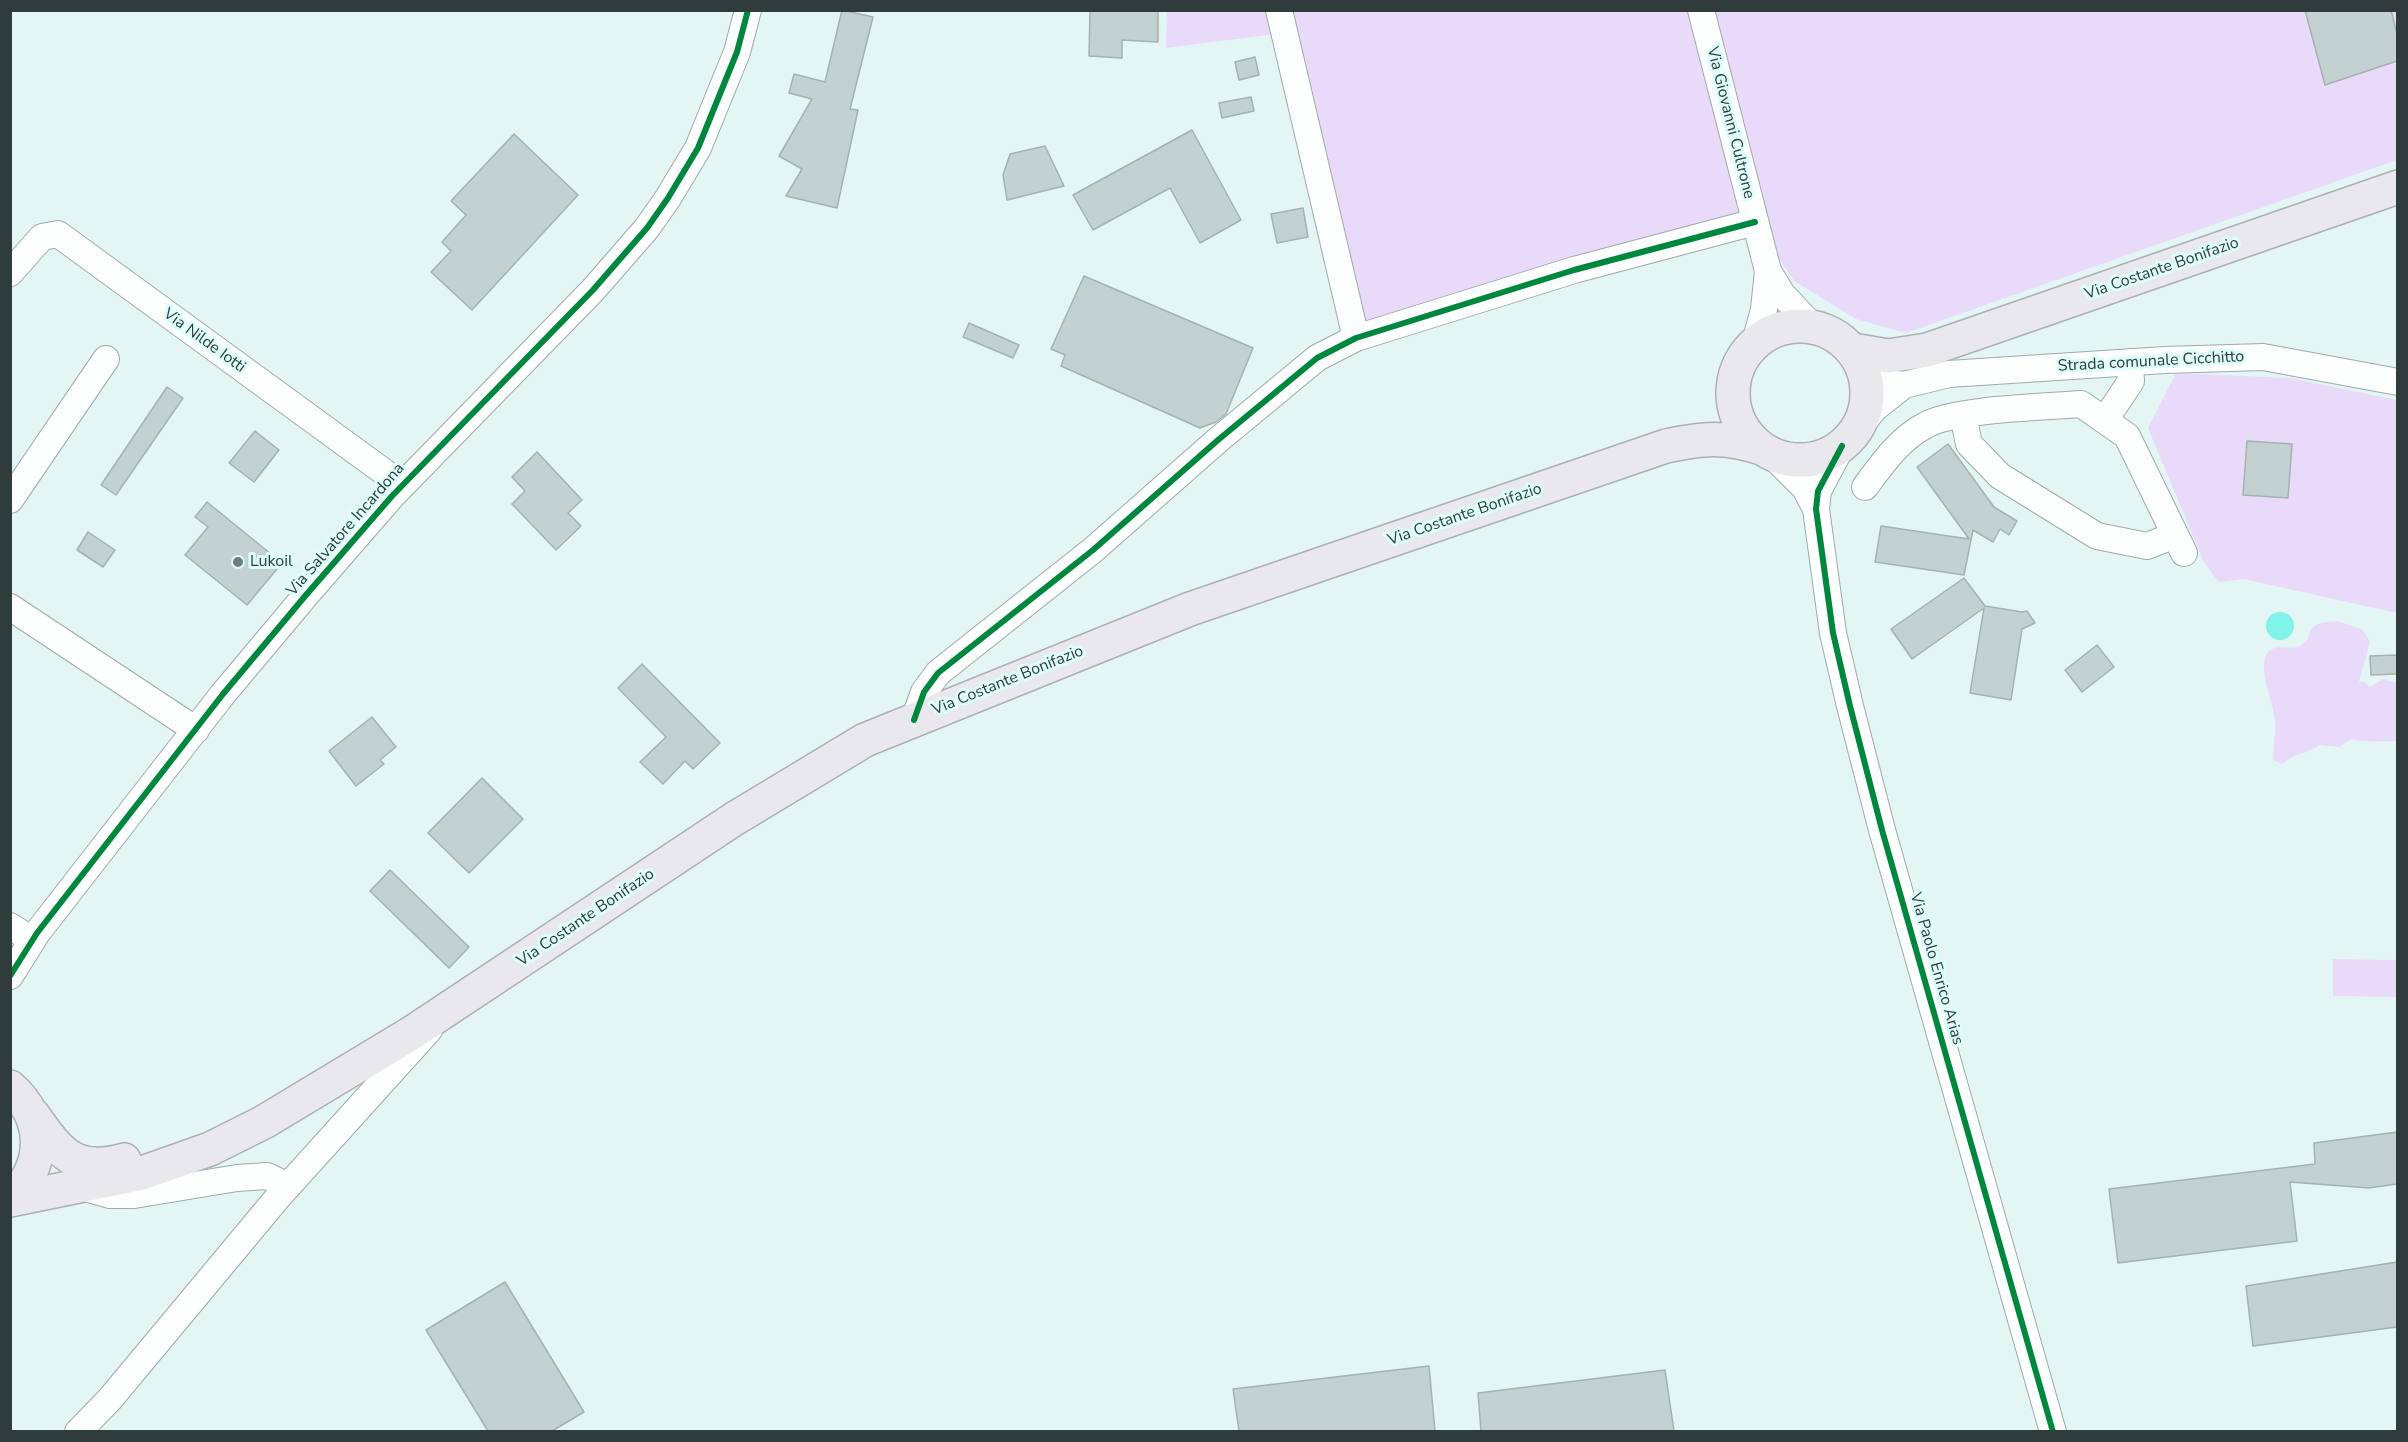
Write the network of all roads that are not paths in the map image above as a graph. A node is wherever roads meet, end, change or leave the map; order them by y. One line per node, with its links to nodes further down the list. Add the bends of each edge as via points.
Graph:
1 (748, 10): 22 (street, Via Salvatore Incardona, via 737,52 698,148 647,228 593,290)
2 (1279, 10): 9 (street)
3 (1701, 10): 5 (street, Via Giovanni Cultrone)
4 (2397, 188): 11 (main road, Via Costante Bonifazio)
5 (1755, 222): 6 (street, Via Giovanni Cultrone); 9 (street, via 1574,270)
6 (1767, 271): 8 (street); 10 (street, via 1764,309)
7 (10, 273): 22 (street, Via Nilde Iotti, via 42,237 57,234)
8 (1811, 326): 10 (main road, via 1781,328); 14 (main road, via 1834,334)
9 (1356, 338): 27 (street, via 1317,358 1093,550 938,673 924,692)
10 (1755, 342): 16 (main road, via 1738,368)
11 (1927, 350): 14 (main road); 14 (main road, via 1888,356)
12 (106, 359): 24 (street)
13 (2130, 362): 14 (street, Strada comunale Cicchitto, via 1949,374); 15 (street, Strada comunale Cicchitto, via 2263,357); 18 (street, via 2131,381)
14 (1877, 373): 19 (main road)
15 (2397, 382)
16 (1734, 383): 20 (main road, via 1719,409 1704,424); 21 (main road, via 1733,398 1742,426)
17 (1963, 415): 18 (street, via 2081,404); 18 (street, via 1969,444 2000,476 2097,536 2147,546 2179,544 2127,436); 23 (street, via 1927,424 1896,446)
18 (2105, 420)
19 (1854, 431): 21 (main road, via 1827,455 1810,459 1793,460); 25 (street, via 1818,491)
20 (1666, 446): 21 (main road, via 1726,438); 27 (main road, Via Costante Bonifazio, via 1190,609)
21 (1764, 450): 25 (street, via 1805,489)
22 (402, 485): 28 (street, Via Salvatore Incardona)
23 (1865, 487)
24 (10, 500)
25 (1816, 509): 39 (street, Via Paolo Enrico Arias, via 1833,633 1850,706)
26 (10, 606): 28 (street)
27 (914, 720): 32 (main road, Via Costante Bonifazio, via 865,740 734,819)
28 (196, 729): 30 (street, Via Salvatore Incardona)
29 (10, 926): 30 (street)
30 (32, 940): 31 (street, Via Salvatore Incardona)
31 (10, 976)
32 (447, 1010): 33 (main road, Via Costante Bonifazio); 35 (street)
33 (346, 1073): 34 (main road, via 249,1115 103,1166 80,1163 59,1149); 36 (main road, via 210,1149 142,1173)
34 (19, 1094): 37 (main road, via 39,1146 36,1162 22,1189)
35 (288, 1186): 36 (street, via 267,1176 134,1195 110,1195); 38 (street, via 110,1399)
36 (79, 1187): 37 (main road)
37 (10, 1200)
38 (78, 1431)
39 (2053, 1431)

